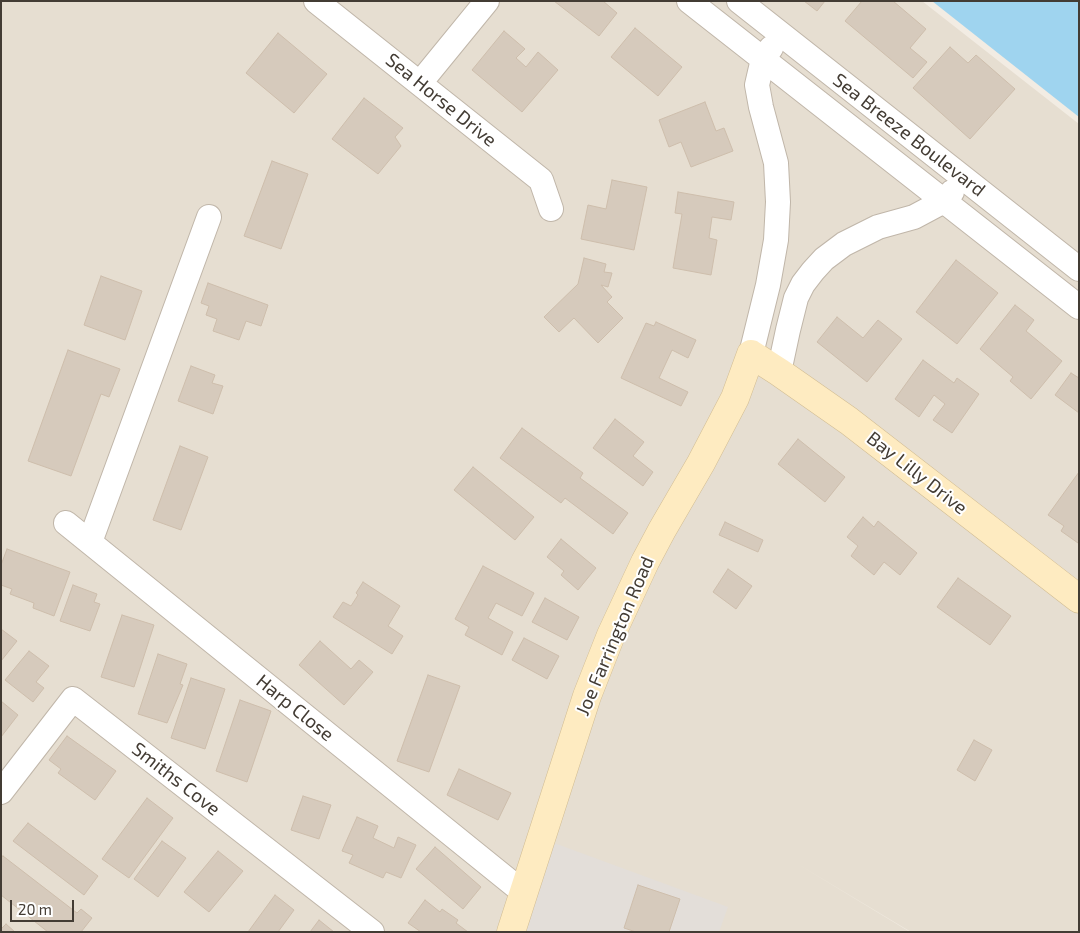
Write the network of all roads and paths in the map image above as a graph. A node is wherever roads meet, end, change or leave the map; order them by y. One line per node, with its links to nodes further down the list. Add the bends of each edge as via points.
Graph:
1 (316, 1): 7 (street, Sea Horse Drive)
2 (487, 1): 7 (street)
3 (689, 1): 6 (street, Sea Breeze Boulevard)
4 (739, 1): 5 (street, Sea Breeze Boulevard)
5 (781, 34): 6 (street); 8 (street, Sea Breeze Boulevard)
6 (763, 59): 9 (street, Sea Breeze Boulevard); 12 (street, via 757,85 776,163 778,202)
7 (420, 83): 10 (street, Sea Horse Drive, via 542,180)
8 (963, 178): 9 (street); 13 (street, Sea Breeze Boulevard)
9 (944, 202): 14 (street, Sea Breeze Boulevard, via 914,217 878,227 844,244 824,259); 15 (street, Sea Breeze Boulevard)
10 (551, 209)
11 (209, 217): 19 (street)
12 (771, 268): 14 (street); 16 (street)
13 (1079, 270)
14 (803, 284): 17 (street, Sea Breeze Boulevard, via 796,298)
15 (1079, 307)
16 (750, 354): 17 (main road, Bay Lilly Drive); 22 (main road, Joe Farrington Road, via 735,398 645,562 611,635 587,696)
17 (779, 372): 20 (main road, Bay Lilly Drive, via 849,421)
18 (66, 522): 19 (street, Harp Close)
19 (90, 542): 22 (street, Harp Close)
20 (1079, 599)
21 (1, 792): 23 (street, Smiths Cove, via 73,699)
22 (524, 893): 24 (main road, Joe Farrington Road)
23 (372, 932)
24 (511, 932)

